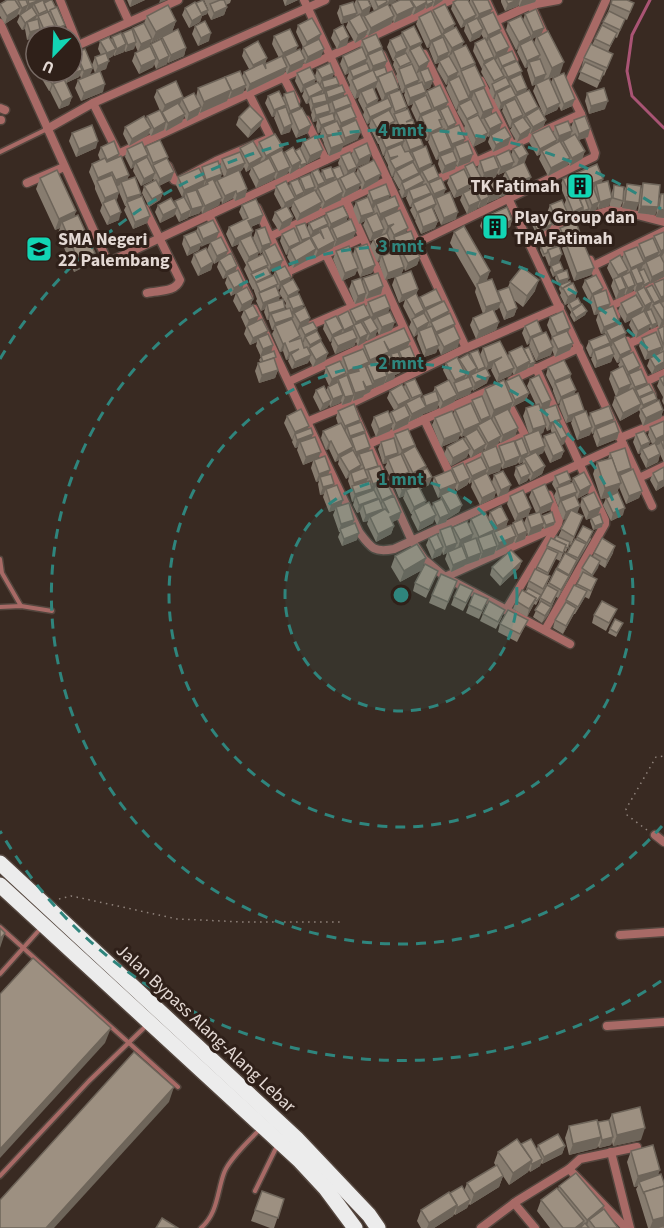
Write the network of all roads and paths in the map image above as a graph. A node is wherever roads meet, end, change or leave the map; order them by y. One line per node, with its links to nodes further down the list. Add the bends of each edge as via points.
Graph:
1 (60, 0): 16 (street)
2 (119, 0): 14 (street)
3 (178, 0): 14 (street)
4 (325, 0): 9 (street)
5 (486, 0): 13 (street)
6 (558, 0): 10 (street)
7 (606, 0): 27 (street)
8 (447, 2): 11 (street); 12 (street)
9 (306, 4): 21 (street); 30 (street)
10 (531, 5): 13 (street); 22 (street)
11 (448, 14)
12 (407, 21): 17 (street); 18 (street)
13 (496, 21): 23 (street)
14 (129, 22): 20 (street)
15 (0, 23): 33 (street)
16 (68, 24)
17 (412, 31)
18 (373, 36): 21 (street); 29 (street)
19 (417, 41): 43 (street)
20 (84, 43)
21 (330, 56): 26 (street); 36 (street)
22 (553, 56)
23 (516, 64)
24 (478, 75): 37 (street)
25 (562, 76): 27 (street)
26 (284, 78): 28 (street); 42 (street)
27 (567, 86): 31 (street)
28 (249, 94): 35 (street); 41 (street, via 270,136 268,139 178,181)
29 (400, 96)
30 (93, 103): 33 (street); 40 (street)
31 (580, 114): 34 (street); 53 (street, via 594,157)
32 (541, 118): 34 (street)
33 (47, 129): 39 (lane); 45 (street)
34 (546, 129): 37 (street)
35 (155, 138): 38 (street); 40 (street)
36 (369, 140): 42 (street); 48 (street)
37 (512, 145): 43 (street)
38 (160, 149)
39 (0, 152)
40 (118, 154): 44 (street)
41 (165, 159)
42 (326, 160): 51 (street)
43 (476, 162): 47 (street)
44 (124, 165)
45 (64, 167): 49 (street); 63 (street, via 107,260)
46 (433, 168): 47 (street)
47 (438, 179): 50 (street)
48 (388, 180): 54 (street); 66 (street)
49 (27, 183)
50 (442, 188)
51 (250, 195): 56 (street); 62 (street)
52 (139, 196): 63 (street)
53 (508, 198): 58 (street); 65 (street)
54 (346, 201): 62 (street); 64 (street)
55 (456, 213): 58 (street)
56 (209, 215): 63 (street); 93 (street)
57 (572, 221): 59 (street, via 614,209); 60 (street); 65 (street)
58 (460, 222): 66 (street)
59 (664, 222)
60 (576, 230)
61 (664, 231): 69 (street)
62 (271, 236): 70 (street)
63 (160, 238): 74 (street, via 180,282 171,290)
64 (362, 238): 68 (street); 73 (street)
65 (527, 240): 77 (street)
66 (417, 243): 86 (street)
67 (585, 248): 69 (street)
68 (326, 255): 70 (street); 76 (street)
69 (593, 266): 75 (street)
70 (287, 272): 72 (street)
71 (664, 281): 75 (street)
72 (292, 283)
73 (387, 292): 76 (street); 81 (street)
74 (147, 293)
75 (611, 306): 80 (street)
76 (352, 307): 79 (street)
77 (560, 307): 86 (street); 87 (street)
78 (306, 315): 79 (street)
79 (311, 325): 83 (street)
80 (620, 325)
81 (403, 328): 89 (street); 90 (street)
82 (664, 328): 85 (street)
83 (315, 335)
84 (624, 335): 85 (street)
85 (628, 344): 94 (street)
86 (466, 348): 90 (street)
87 (579, 348): 91 (street); 104 (street)
88 (324, 354): 89 (street)
89 (328, 363): 93 (street)
90 (422, 368): 97 (street)
91 (536, 368): 95 (street); 106 (street)
92 (664, 373): 94 (street)
93 (290, 381): 101 (street)
94 (645, 381): 96 (street)
95 (499, 386): 99 (street); 108 (street, via 525,435)
96 (654, 401)
97 (350, 404): 101 (street); 105 (street)
98 (659, 411): 100 (street)
99 (424, 419): 102 (street); 108 (street)
100 (664, 420): 104 (street)
101 (309, 422): 114 (street, via 367,543 382,551)
102 (406, 428): 103 (street); 105 (street)
103 (411, 439)
104 (622, 441): 106 (street); 110 (street)
105 (369, 444): 114 (street)
106 (579, 464): 111 (street); 122 (street, via 605,524)
107 (664, 466): 110 (street)
108 (449, 472): 109 (street)
109 (440, 476)
110 (639, 478): 112 (street)
111 (543, 481): 113 (street, via 559,520); 114 (street)
112 (652, 506)
113 (556, 527): 117 (street); 121 (street)
114 (412, 542): 117 (street)
115 (0, 559): 116 (lane)
116 (1, 573): 118 (lane)
117 (445, 577): 121 (street)
118 (21, 606): 119 (lane); 120 (lane)
119 (0, 607)
120 (52, 610)
121 (506, 610): 122 (street)
122 (544, 630): 123 (street)
123 (570, 644)
124 (664, 756): 125 (path, via 656,757 626,808 627,815)
125 (655, 836): 126 (street)
126 (664, 842)
127 (0, 863): 129 (highway, Jalan Bypass Alang-Alang Lebar)
128 (0, 885): 129 (highway, Jalan Bypass Alang-Alang Lebar)
129 (47, 914): 130 (path, via 71,896 177,919); 134 (lane); 136 (highway, Jalan Bypass Alang-Alang Lebar); 151 (highway, Jalan Bypass Alang-Alang Lebar, via 296,1138)
130 (340, 922)
131 (0, 927): 134 (lane)
132 (664, 932): 133 (street)
133 (620, 935)
134 (24, 948): 135 (lane); 139 (lane)
135 (0, 975)
136 (149, 1022): 139 (lane); 141 (highway, Jalan Bypass Alang-Alang Lebar)
137 (664, 1022): 138 (street)
138 (607, 1026)
139 (128, 1044): 140 (lane); 146 (lane)
140 (178, 1087)
141 (263, 1126): 142 (highway, Jalan Bypass Alang-Alang Lebar); 149 (lane, via 224,1171 220,1195 208,1222)
142 (279, 1141): 147 (lane); 150 (highway, Jalan Bypass Alang-Alang Lebar, via 326,1189)
143 (637, 1147): 144 (street)
144 (611, 1152): 145 (street, via 580,1159); 154 (street)
145 (569, 1169): 148 (street); 154 (street)
146 (0, 1176)
147 (255, 1191)
148 (514, 1203): 152 (street); 153 (street)
149 (201, 1228)
150 (355, 1228)
151 (378, 1228)
152 (482, 1228)
153 (535, 1228)
154 (628, 1228)

